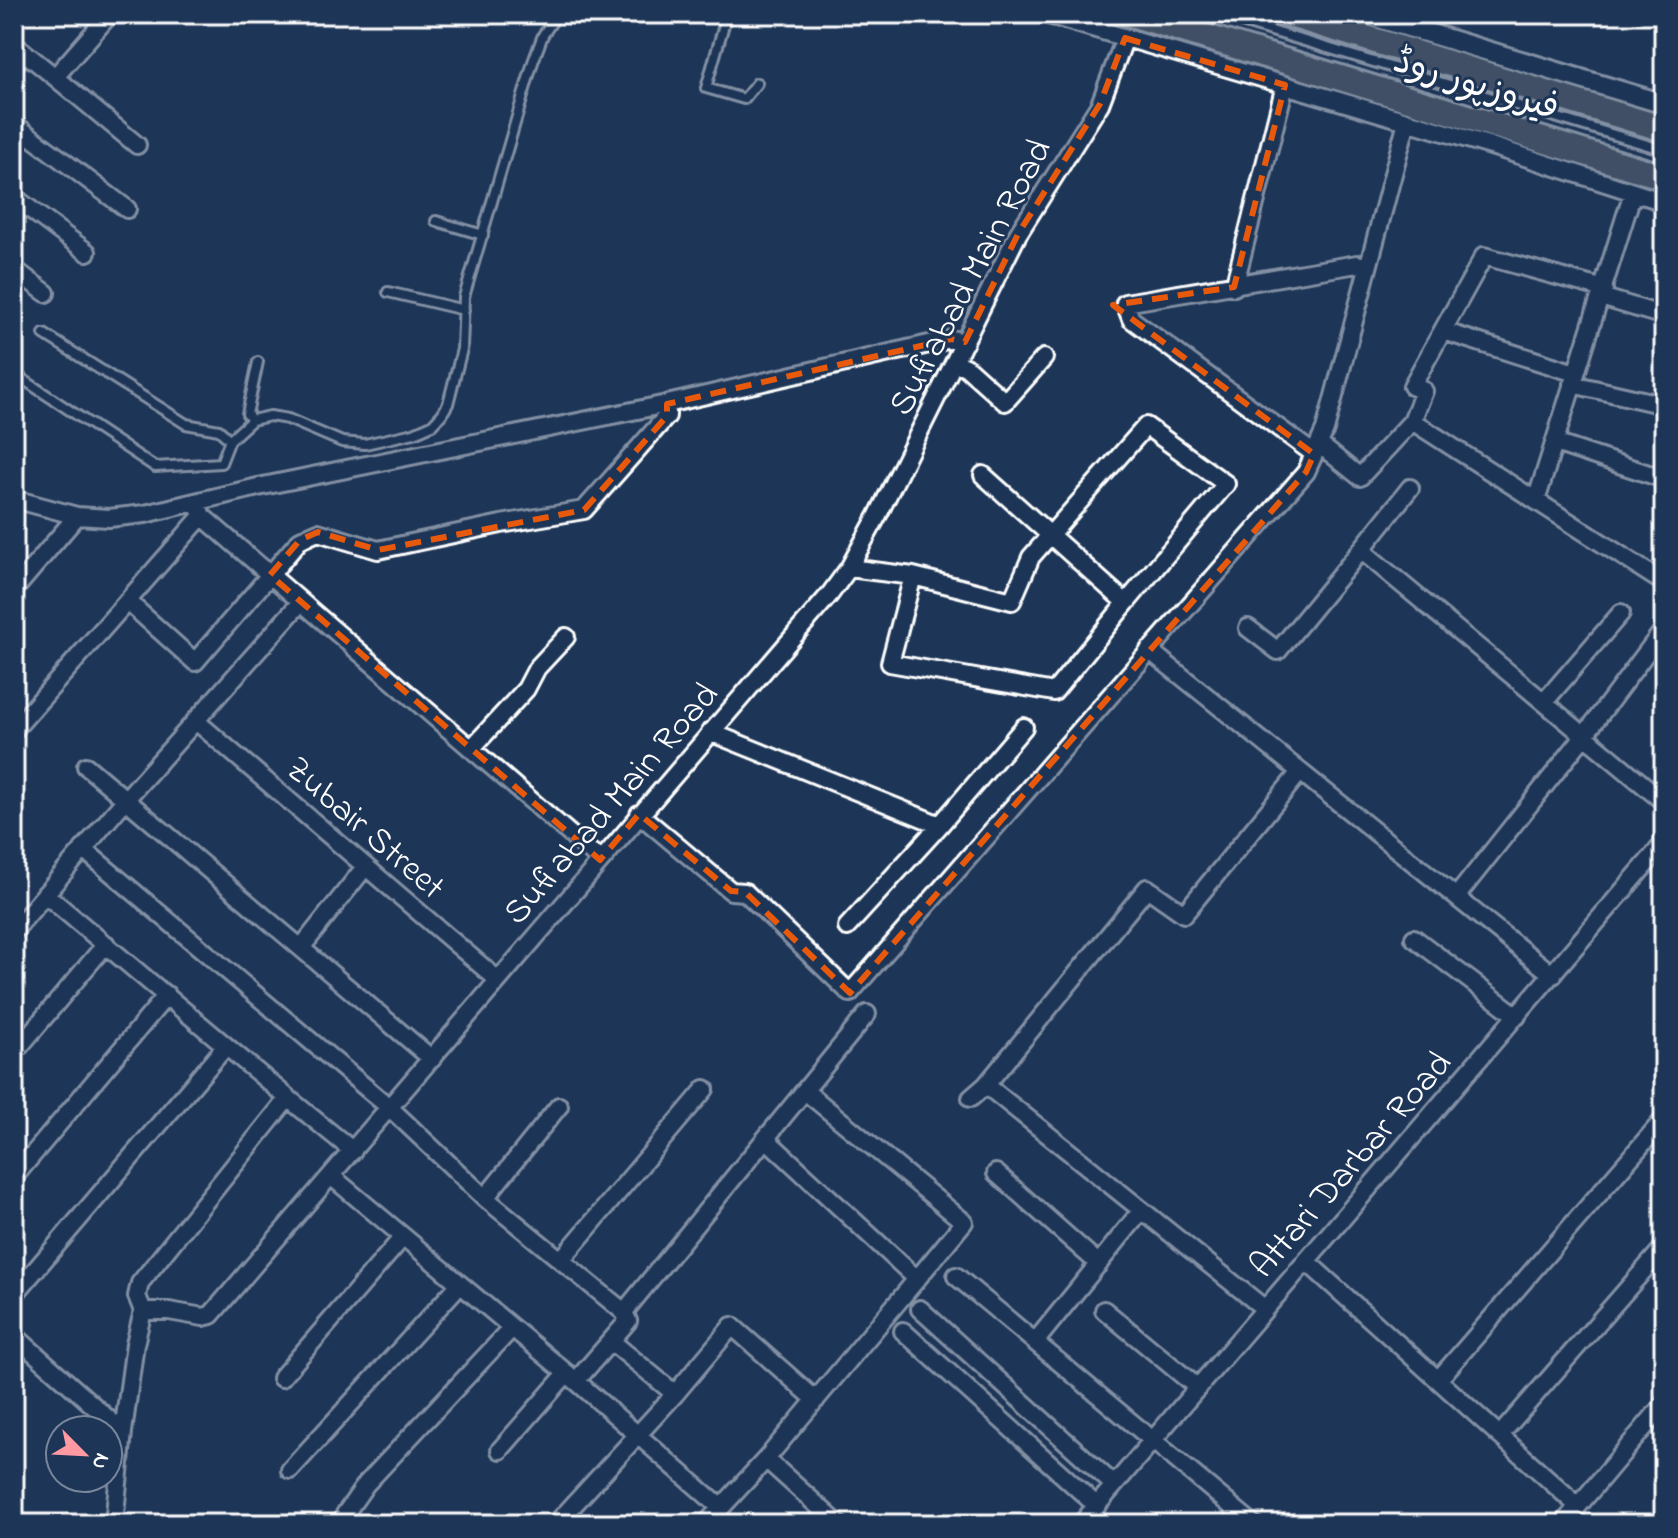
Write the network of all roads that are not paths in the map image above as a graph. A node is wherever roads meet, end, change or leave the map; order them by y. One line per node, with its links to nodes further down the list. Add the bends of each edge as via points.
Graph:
1 (110, 14): 11 (street)
2 (557, 14): 26 (lane, via 533,62)
3 (727, 14): 12 (lane, via 706,88 744,99)
4 (1045, 14): 8 (street)
5 (1215, 14): 19 (lane)
6 (1287, 14): 17 (main road, فیروزپور روڈ)
7 (1365, 14): 14 (street)
8 (1071, 18): 9 (street)
9 (1128, 26): 13 (street); 20 (main road, فیروزپور روڈ); 38 (street, Sufiabad Main Road, via 1100,104 1018,234)
10 (17, 54): 11 (street)
11 (55, 77): 18 (street)
12 (757, 83)
13 (1285, 85): 15 (street); 30 (street)
14 (1664, 104)
15 (1407, 121): 21 (street); 28 (street)
16 (14, 124): 24 (street)
17 (1664, 129)
18 (137, 145)
19 (1664, 150)
20 (1664, 177)
21 (1633, 192): 23 (street); 33 (street)
22 (14, 197): 27 (street)
23 (1664, 202)
24 (127, 209)
25 (436, 221): 26 (lane)
26 (483, 235): 34 (lane)
27 (87, 252)
28 (1368, 266): 30 (street); 50 (street)
29 (14, 269): 32 (street)
30 (1234, 287): 50 (street, via 1125,303 1131,319)
31 (388, 292): 34 (lane)
32 (46, 293)
33 (1603, 293): 35 (street); 36 (street, via 1484,256); 43 (street)
34 (464, 310): 46 (lane, via 462,349 448,404 432,425 365,444 342,442 288,419)
35 (1664, 316)
36 (1443, 331): 43 (street); 47 (street, via 1412,386 1424,391)
37 (44, 334): 48 (lane, via 186,424 219,430)
38 (965, 342): 41 (street, Sufiabad Main Road); 44 (street, via 951,339)
39 (1044, 358): 41 (street, via 1005,402)
40 (258, 362): 46 (lane, via 247,414)
41 (956, 363): 60 (street, Sufiabad Main Road)
42 (15, 374): 48 (lane, via 155,467 221,463)
43 (1573, 378): 45 (street); 49 (street)
44 (667, 404): 56 (street, via 258,487); 61 (street, via 667,416 584,510 378,550 318,532 300,540)
45 (1664, 405)
46 (252, 420): 48 (lane)
47 (1412, 421): 50 (street, via 1360,477); 55 (street)
48 (230, 440)
49 (1555, 443): 52 (street); 55 (street)
50 (1317, 449): 72 (street, via 1306,472)
51 (983, 475): 58 (street)
52 (1664, 479)
53 (1410, 488): 59 (street)
54 (14, 499): 57 (street)
55 (1536, 501): 63 (street)
56 (200, 510): 57 (street); 61 (street); 65 (street)
57 (77, 516): 64 (street)
58 (1049, 537): 62 (street, via 1031,557 1012,601); 67 (street); 67 (street, via 1146,426 1226,484)
59 (1361, 550): 69 (street, via 1278,651); 73 (street)
60 (849, 568): 62 (street); 77 (street, Sufiabad Main Road)
61 (270, 575): 65 (street, via 195,662); 66 (street)
62 (913, 576): 67 (street, via 890,663 1054,692)
63 (1664, 583)
64 (14, 590)
65 (127, 601): 76 (street)
66 (301, 602): 74 (street); 79 (street)
67 (1126, 603)
68 (1621, 613): 73 (street)
69 (1248, 628)
70 (1664, 629): 78 (street)
71 (566, 637): 79 (street)
72 (1149, 650): 81 (street); 84 (street, via 850,993 745,892 731,891)
73 (1544, 702): 78 (street)
74 (196, 721): 82 (street); 89 (street, Zubair Street)
75 (1024, 727): 85 (street)
76 (14, 730)
77 (710, 732): 84 (street, Sufiabad Main Road); 85 (street)
78 (1584, 736): 83 (street); 91 (street)
79 (471, 749): 88 (street)
80 (86, 766): 82 (street)
81 (1300, 772): 91 (street); 105 (street, via 1184,914 1147,888)
82 (126, 799): 87 (street); 96 (street)
83 (1664, 802)
84 (639, 814): 88 (street, Sufiabad Main Road)
85 (940, 825): 92 (street)
86 (1664, 843): 97 (street, Attari Darbar Road)
87 (83, 849): 90 (street); 111 (street)
88 (600, 860): 98 (street, Sufiabad Main Road)
89 (365, 867): 96 (street); 98 (street, Zubair Street)
90 (45, 894): 93 (street); 95 (street)
91 (1456, 897): 97 (street)
92 (847, 927)
93 (14, 931)
94 (1414, 938): 101 (street)
95 (106, 944): 99 (street); 103 (street)
96 (301, 948): 104 (street)
97 (1553, 975): 101 (street, Attari Darbar Road)
98 (498, 980): 104 (street, Sufiabad Main Road)
99 (167, 995): 102 (street); 117 (street)
100 (867, 1014): 107 (street)
101 (1517, 1016): 123 (street, Attari Darbar Road)
102 (226, 1046): 108 (street); 128 (street)
103 (14, 1053)
104 (432, 1059): 111 (street, Sufiabad Main Road)
105 (986, 1085): 109 (street); 119 (street)
106 (705, 1089): 122 (street)
107 (805, 1091): 113 (street); 126 (street, via 964,1222)
108 (288, 1098): 114 (street); 132 (street, via 140,1283 137,1296)
109 (971, 1098)
110 (559, 1106): 118 (street)
111 (390, 1108): 114 (street, Sufiabad Main Road); 118 (street)
112 (1664, 1119): 141 (street)
113 (766, 1139): 126 (street); 133 (street)
114 (353, 1151): 116 (street, Sufiabad Main Road)
115 (996, 1173): 124 (street)
116 (331, 1176): 120 (street); 132 (street, Sufiabad Main Road, via 211,1315)
117 (14, 1177)
118 (485, 1198): 122 (street)
119 (1142, 1210): 124 (street); 130 (street)
120 (403, 1237): 127 (street); 140 (street)
121 (1664, 1247): 149 (street)
122 (561, 1260): 133 (street)
123 (1306, 1261): 130 (street, Attari Darbar Road); 141 (street)
124 (1099, 1264): 138 (street)
125 (956, 1276): 138 (street)
126 (917, 1279): 144 (street)
127 (460, 1284): 134 (street); 153 (street)
128 (14, 1295)
129 (920, 1309): 154 (street)
130 (1265, 1309): 142 (street, Attari Darbar Road)
131 (1104, 1310): 142 (street)
132 (143, 1311): 147 (street)
133 (624, 1312): 137 (street, via 628,1321)
134 (512, 1328): 139 (street); 159 (street, via 366,1484)
135 (903, 1331): 156 (street)
136 (14, 1335): 146 (street)
137 (611, 1341): 139 (street); 143 (street)
138 (1035, 1342): 150 (street)
139 (571, 1377): 148 (street); 151 (street)
140 (281, 1378)
141 (1438, 1380): 149 (street)
142 (1198, 1388): 150 (street, Attari Darbar Road)
143 (675, 1394): 144 (street, via 732,1326); 148 (street)
144 (816, 1400): 152 (street)
145 (1664, 1404): 157 (street)
146 (103, 1414)
147 (124, 1425)
148 (637, 1434): 158 (street); 161 (street)
149 (1500, 1435): 157 (street)
150 (1152, 1441): 154 (street, Attari Darbar Road); 165 (street)
151 (500, 1450)
152 (766, 1459): 158 (street); 163 (street)
153 (290, 1470)
154 (1114, 1485): 156 (street, Attari Darbar Road)
155 (117, 1494): 160 (street)
156 (1097, 1506): 164 (street, Attari Darbar Road)
157 (1578, 1506): 166 (street)
158 (720, 1507): 162 (street)
159 (345, 1514)
160 (114, 1524)
161 (556, 1524)
162 (706, 1524)
163 (838, 1524)
164 (1081, 1524)
165 (1253, 1524)
166 (1563, 1524)

